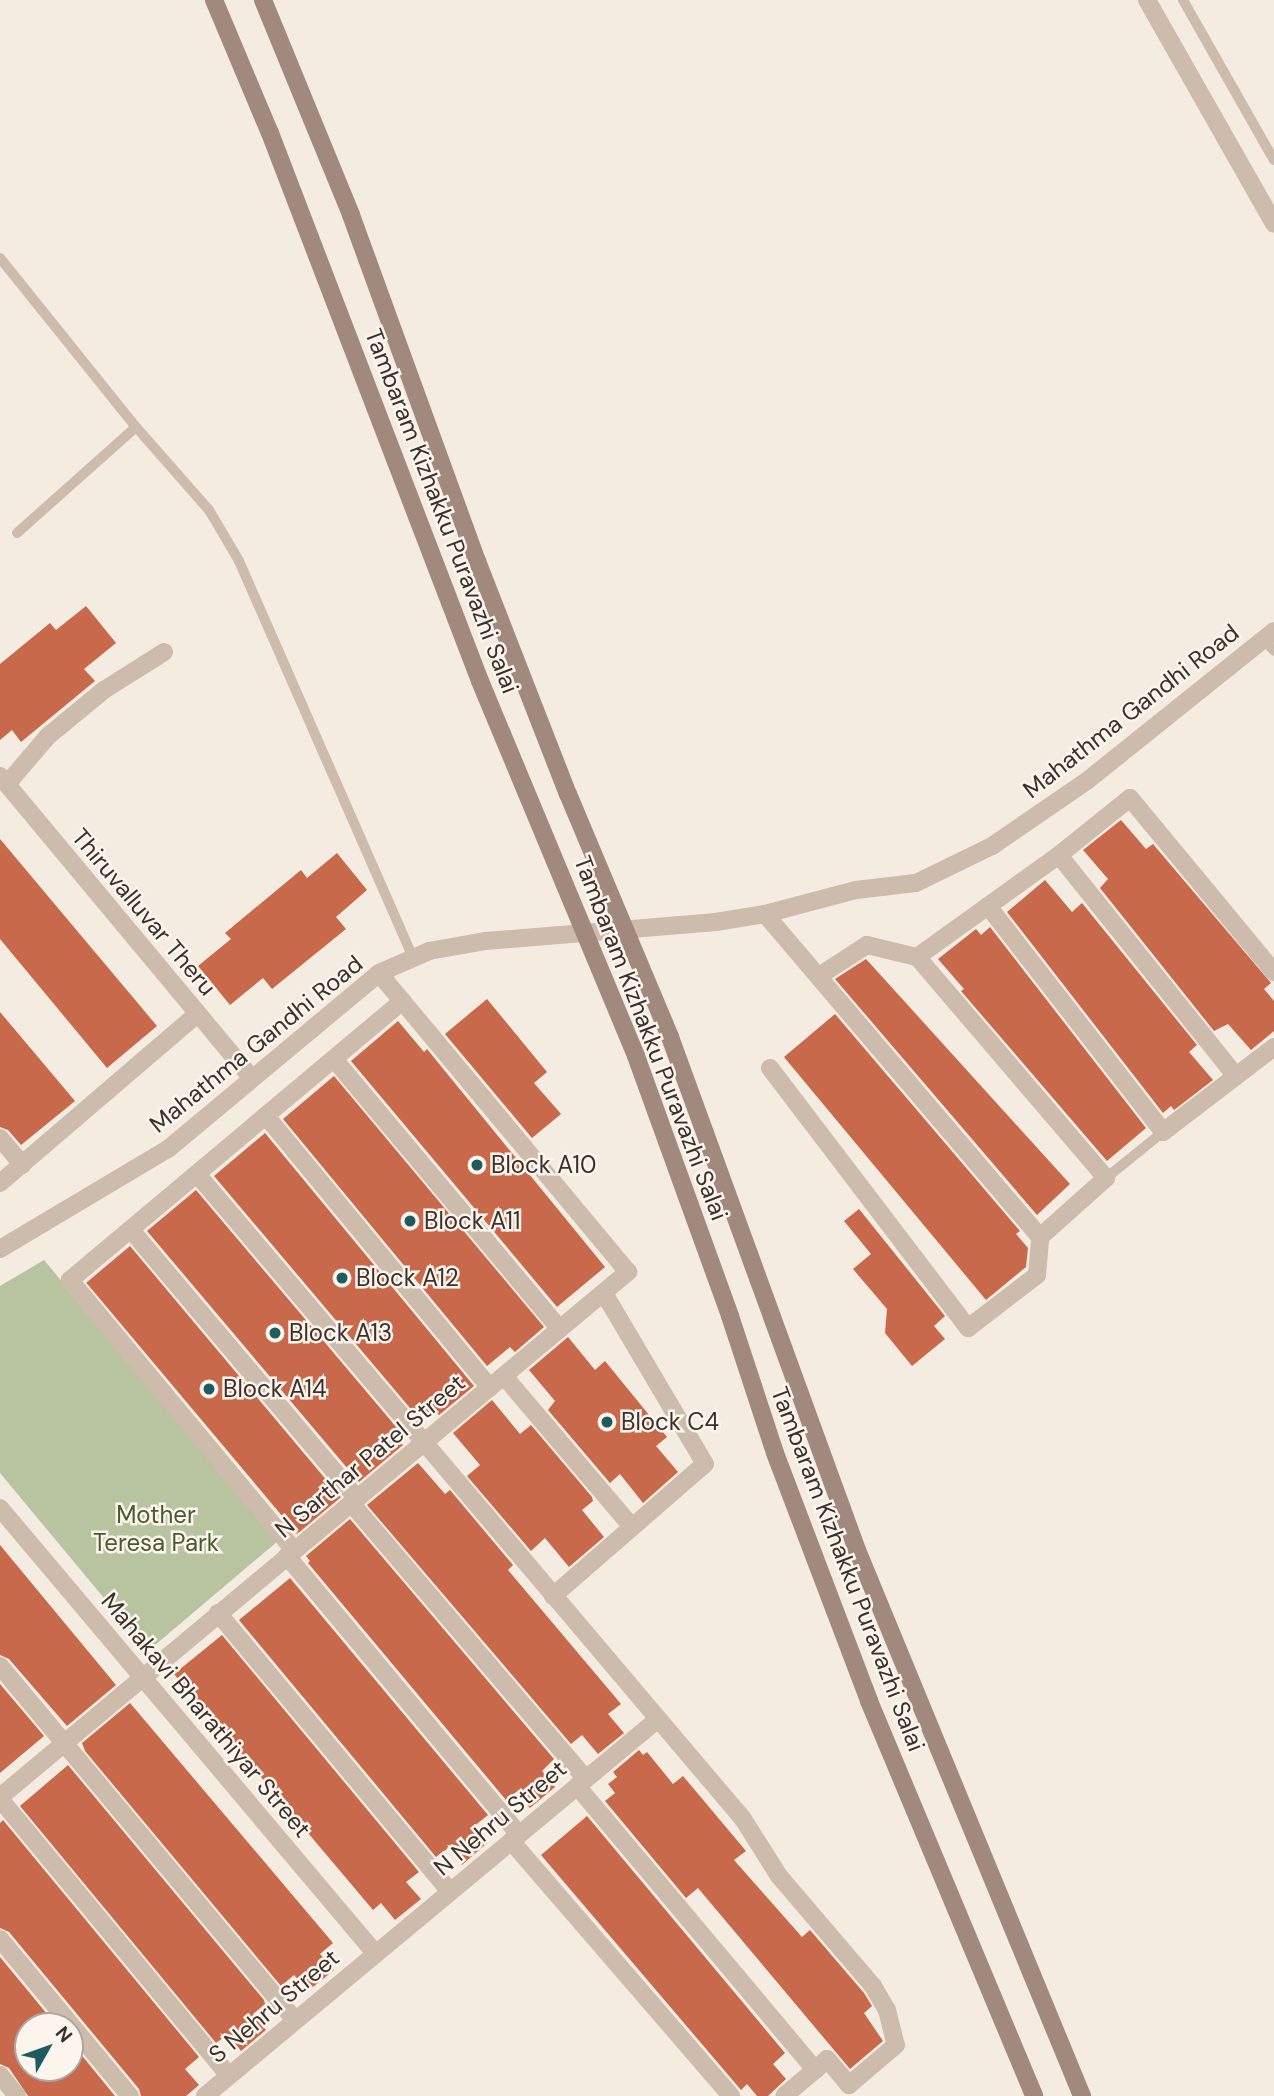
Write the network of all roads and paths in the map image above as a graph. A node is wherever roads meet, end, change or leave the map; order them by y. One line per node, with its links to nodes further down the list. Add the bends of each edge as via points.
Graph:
1 (214, 0): 17 (main road, Tambaram Kizhakku Puravazhi Salai, via 270,133 480,681)
2 (263, 0): 16 (main road, Tambaram Kizhakku Puravazhi Salai, via 351,215 482,574)
3 (1147, 0): 6 (street)
4 (1183, 0): 5 (lane)
5 (1274, 160)
6 (1274, 224)
7 (0, 258): 8 (lane)
8 (136, 427): 9 (lane); 19 (lane, via 209,510 239,561)
9 (17, 533)
10 (1270, 640): 15 (street, Mahathma Gandhi Road, via 1127,751 992,846 916,883 856,890)
11 (164, 652): 12 (street, via 104,690)
12 (4, 780): 24 (street, Thiruvalluvar Theru)
13 (1059, 855): 14 (street); 20 (street, via 1129,798); 28 (street)
14 (988, 906): 18 (street); 31 (street)
15 (765, 914): 16 (street, Mahathma Gandhi Road); 22 (street)
16 (626, 930): 17 (street, Mahathma Gandhi Road); 71 (main road, Tambaram Kizhakku Puravazhi Salai, via 731,1197 857,1550)
17 (585, 933): 19 (street, Mahathma Gandhi Road, via 486,941); 70 (main road, Tambaram Kizhakku Puravazhi Salai, via 636,1056 775,1453 864,1688)
18 (917, 957): 22 (street, via 867,945); 35 (street)
19 (412, 958): 21 (street, Mahathma Gandhi Road)
20 (1274, 972)
21 (379, 973): 23 (street); 29 (street, Mahathma Gandhi Road)
22 (819, 976): 38 (street)
23 (403, 1001): 26 (street); 40 (street, N Sarthar Patel Street, via 628,1272)
24 (197, 1014): 29 (street, Thiruvalluvar Theru); 33 (street)
25 (1274, 1047): 28 (street)
26 (334, 1059): 30 (street); 41 (street)
27 (770, 1068): 38 (street, via 968,1328 1037,1275)
28 (1236, 1075): 31 (street)
29 (252, 1078): 39 (street, Mahathma Gandhi Road, via 168,1149)
30 (266, 1116): 34 (street); 43 (street)
31 (1163, 1132): 35 (lane)
32 (0, 1138): 33 (street)
33 (23, 1164): 36 (street)
34 (197, 1174): 37 (street); 44 (street)
35 (1106, 1178): 38 (street)
36 (0, 1183)
37 (131, 1230): 45 (street); 48 (street, via 71,1280)
38 (1040, 1237)
39 (0, 1249)
40 (604, 1293): 41 (street, N Sarthar Patel Street); 47 (street, via 705,1464)
41 (560, 1329): 42 (street, N Sarthar Patel Street)
42 (504, 1376): 43 (street, N Sarthar Patel Street); 47 (street)
43 (490, 1388): 44 (street, N Sarthar Patel Street)
44 (424, 1443): 45 (street, N Sarthar Patel Street); 49 (street)
45 (354, 1501): 48 (street, N Sarthar Patel Street); 55 (street)
46 (0, 1508): 52 (street, Mahakavi Bharathiyar Street)
47 (632, 1527): 49 (street)
48 (291, 1553): 50 (street, N Sarthar Patel Street); 57 (street)
49 (553, 1596): 53 (street)
50 (218, 1613): 52 (street, N Sarthar Patel Street); 58 (street)
51 (0, 1666): 54 (street)
52 (142, 1676): 54 (street, N Sarthar Patel Street); 60 (street, Mahakavi Bharathiyar Street)
53 (657, 1720): 55 (street, N Nehru Street); 62 (street, via 743,1819 779,1876 873,1986 887,2010 896,2045 849,2085 827,2059)
54 (64, 1743): 56 (street, N Sarthar Patel Street); 61 (street)
55 (581, 1782): 57 (street, N Nehru Street); 62 (street)
56 (0, 1798): 64 (street)
57 (515, 1837): 58 (street, N Nehru Street); 68 (street)
58 (450, 1891): 60 (street, N Nehru Street)
59 (0, 1939): 66 (street)
60 (375, 1953): 61 (street, S Nehru Street)
61 (295, 2020): 64 (street, S Nehru Street)
62 (815, 2070): 69 (street)
63 (0, 2075): 65 (street)
64 (229, 2076): 67 (street, S Nehru Street)
65 (17, 2096)
66 (130, 2096)
67 (205, 2096)
68 (731, 2096)
69 (784, 2096)
70 (1034, 2096)
71 (1082, 2096)

